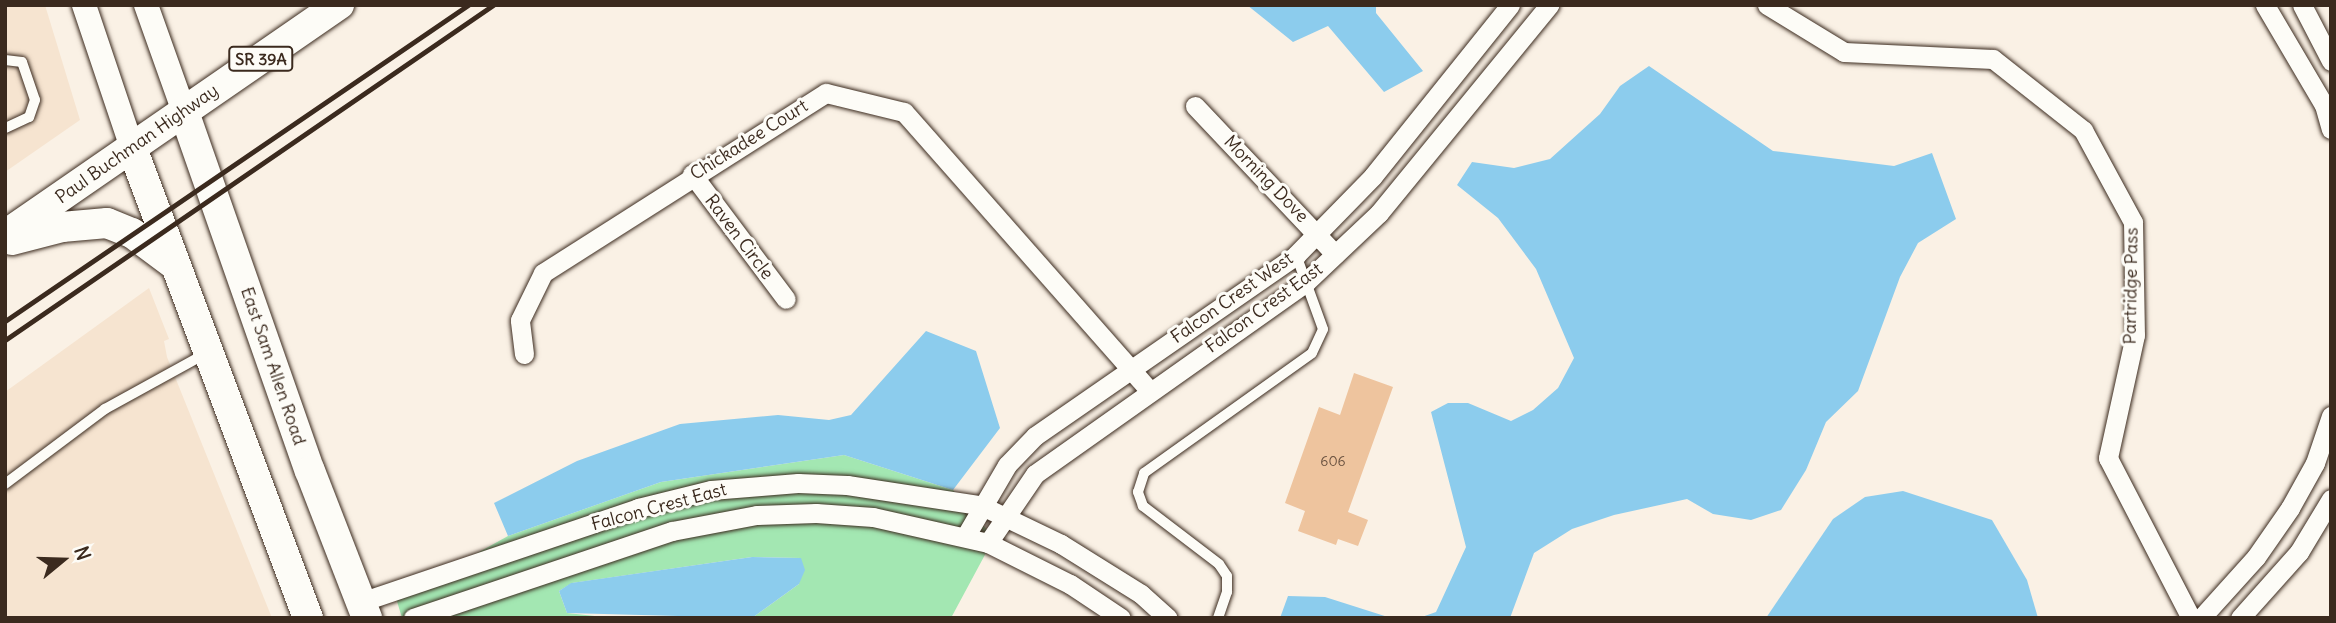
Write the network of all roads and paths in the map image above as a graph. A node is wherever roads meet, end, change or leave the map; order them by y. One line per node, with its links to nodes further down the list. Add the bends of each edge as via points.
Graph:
1 (84, 5): 16 (street)
2 (146, 5): 13 (street)
3 (339, 5): 13 (main road, Paul Buchman Highway / SR 39A)
4 (1549, 5): 9 (street, Falcon Crest East)
5 (1767, 5): 45 (street, Partridge Pass, via 1844,52 1993,60 2083,130 2133,222 2135,335 2108,458)
6 (2265, 5): 15 (street, via 2324,105)
7 (2302, 5): 11 (street)
8 (1508, 8): 9 (street); 18 (street, Falcon Crest West, via 1373,176)
9 (1530, 27): 21 (street, Falcon Crest East, via 1379,213)
10 (5, 60): 14 (lane, via 22,62 35,100 29,117)
11 (2331, 61)
12 (1195, 106): 18 (street, Morning Dove)
13 (184, 112): 16 (main road, Paul Buchman Highway / SR 39A); 39 (main road, East Sam Allen Road, via 310,471)
14 (5, 128)
15 (2331, 129)
16 (132, 148): 19 (main road, Paul Buchman Highway / SR 39A); 23 (main road)
17 (692, 174): 25 (street, Raven Circle); 27 (street, Chickadee Court, via 543,274 520,320); 28 (street, Chickadee Court, via 826,93 904,112)
18 (1317, 232): 21 (street, Morning Dove); 22 (street, Falcon Crest West)
19 (5, 235)
20 (5, 242): 23 (main road, via 62,227 107,223 132,233)
21 (1335, 254): 24 (street, Falcon Crest East)
22 (1296, 255): 24 (lane); 28 (street, Falcon Crest West)
23 (175, 265): 26 (main road)
24 (1306, 282): 29 (street, Falcon Crest East); 44 (lane, via 1323,329 1312,353 1144,473 1138,492 1143,506 1220,564 1227,576 1227,592)
25 (786, 299)
26 (207, 353): 31 (lane, via 105,409); 40 (main road)
27 (524, 354)
28 (1132, 367): 29 (street, Chickadee Court); 34 (street, Falcon Crest West, via 1035,436 1007,465)
29 (1150, 391): 35 (street, Falcon Crest East, via 1035,474)
30 (2331, 416): 46 (street, via 2315,463 2290,508 2256,557)
31 (5, 484)
32 (2331, 499): 47 (street, via 2299,552)
33 (667, 501): 34 (street, Falcon Crest East, via 711,490 798,482); 36 (street); 39 (street, Falcon Crest East)
34 (980, 505): 35 (street, Falcon Crest East); 37 (street, Falcon Crest West)
35 (1006, 517): 38 (street, Falcon Crest East); 43 (street, Falcon Crest East, via 1073,551 1141,594)
36 (672, 531): 37 (street, Falcon Crest East, via 757,515 816,513 873,517); 41 (street, Falcon Crest East)
37 (965, 537): 38 (street, Falcon Crest East)
38 (988, 543): 42 (street, Falcon Crest East, via 1070,584)
39 (364, 610)
40 (308, 618)
41 (413, 618)
42 (1121, 618)
43 (1168, 618)
44 (1218, 618)
45 (2191, 618)
46 (2202, 618)
47 (2240, 618)

